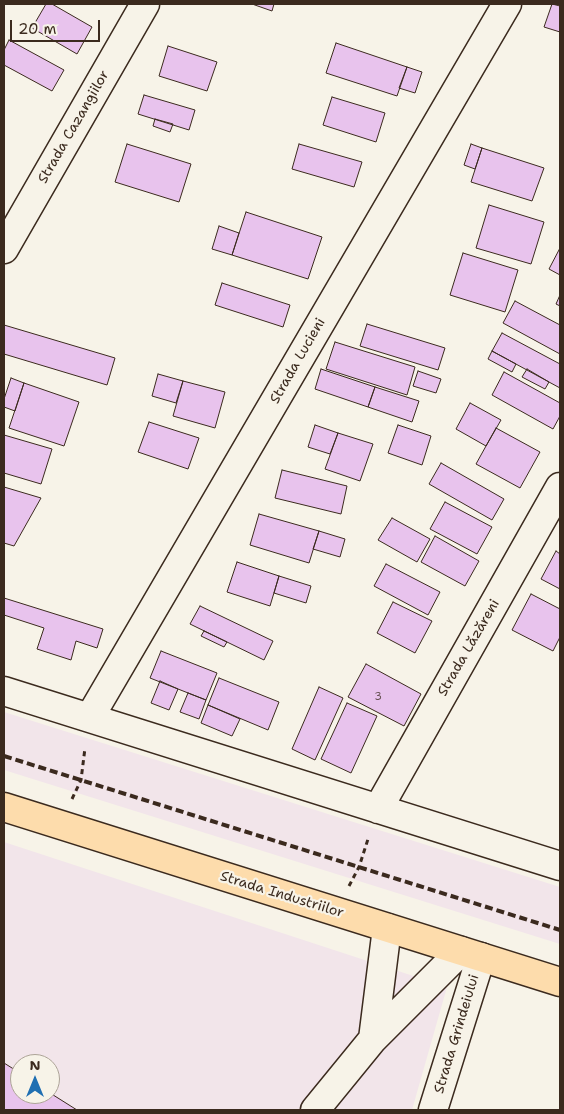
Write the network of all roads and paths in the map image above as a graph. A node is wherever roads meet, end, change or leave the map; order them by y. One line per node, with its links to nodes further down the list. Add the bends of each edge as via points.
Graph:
1 (144, 4): 3 (street, Strada Cazangiilor)
2 (507, 4): 6 (street, Strada Lucieni)
3 (4, 249)
4 (560, 487): 8 (street, Strada Lăzăreni)
5 (4, 691): 6 (street)
6 (90, 717): 8 (street); 9 (path, via 81,780)
7 (4, 807): 9 (main road, Strada Industriilor)
8 (378, 809): 10 (street); 11 (path, via 358,867)
9 (61, 825): 11 (main road, Strada Industriilor)
10 (560, 866)
11 (336, 912): 12 (main road, Strada Industriilor)
12 (387, 928): 13 (main road, Strada Industriilor); 15 (street)
13 (471, 954): 14 (main road, Strada Industriilor); 15 (street); 17 (street, Strada Grindeiului)
14 (560, 982)
15 (374, 1038): 16 (street)
16 (315, 1110)
17 (433, 1110)

